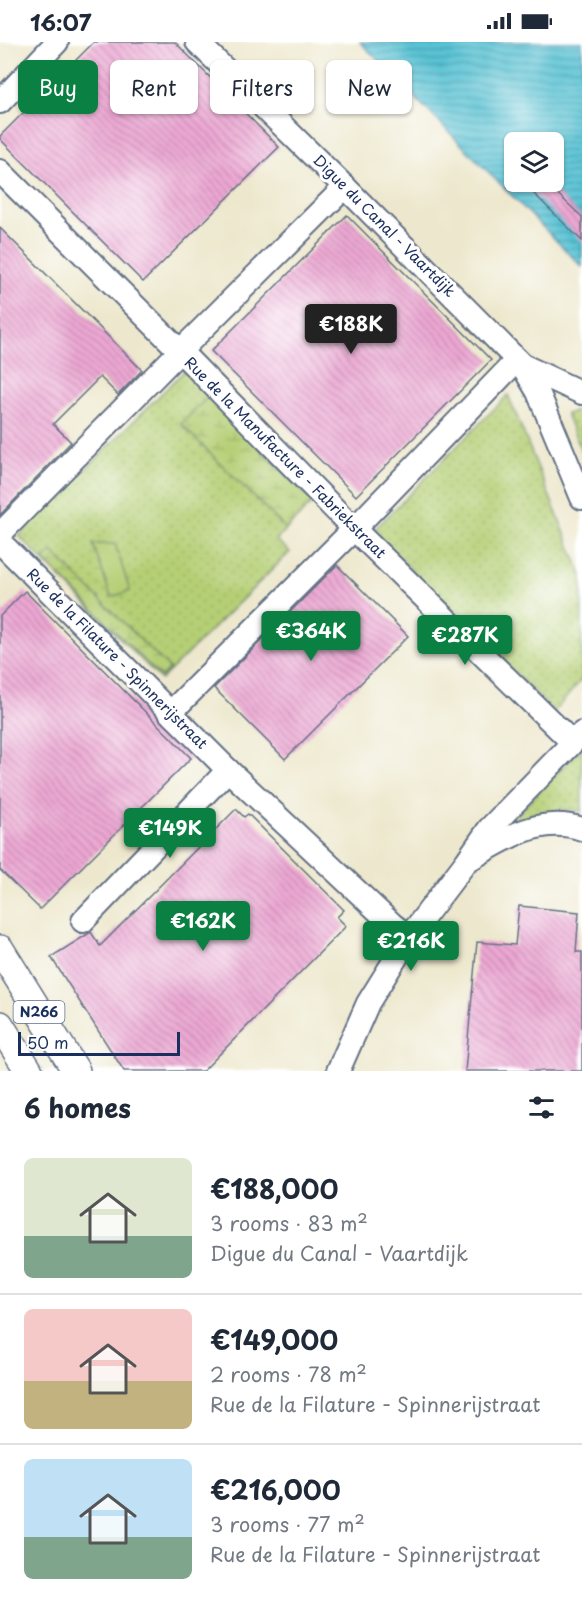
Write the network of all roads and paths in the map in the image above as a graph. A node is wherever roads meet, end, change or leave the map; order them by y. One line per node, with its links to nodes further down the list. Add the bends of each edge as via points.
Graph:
1 (57, 42): 3 (street)
2 (197, 42): 5 (street, Digue du Canal - Vaartdijk)
3 (0, 102)
4 (0, 171): 6 (street, Rue de la Manufacture - Fabriekstraat)
5 (345, 187): 6 (street); 7 (street, Digue du Canal - Vaartdijk)
6 (180, 351): 10 (street, Rue de la Manufacture - Fabriekstraat); 11 (street)
7 (519, 363): 8 (street, Digue du Canal - Vaartdijk); 9 (street, via 538,392); 10 (street)
8 (582, 393)
9 (582, 498)
10 (354, 529): 12 (street); 13 (street, Rue de la Manufacture - Fabriekstraat)
11 (3, 541): 12 (street, Rue de la Filature - Spinnerijstraat)
12 (170, 713): 14 (street, Rue de la Filature - Spinnerijstraat)
13 (577, 738): 16 (street, via 489,829)
14 (228, 770): 17 (street); 18 (street, Rue de la Filature - Spinnerijstraat)
15 (582, 828): 16 (street, via 539,826 506,838)
16 (466, 862): 18 (street)
17 (83, 921)
18 (410, 937): 23 (street, via 368,1003)
19 (0, 949): 22 (main road, N266)
20 (0, 1025): 21 (main road, N266)
21 (29, 1071)
22 (76, 1071)
23 (338, 1071)

